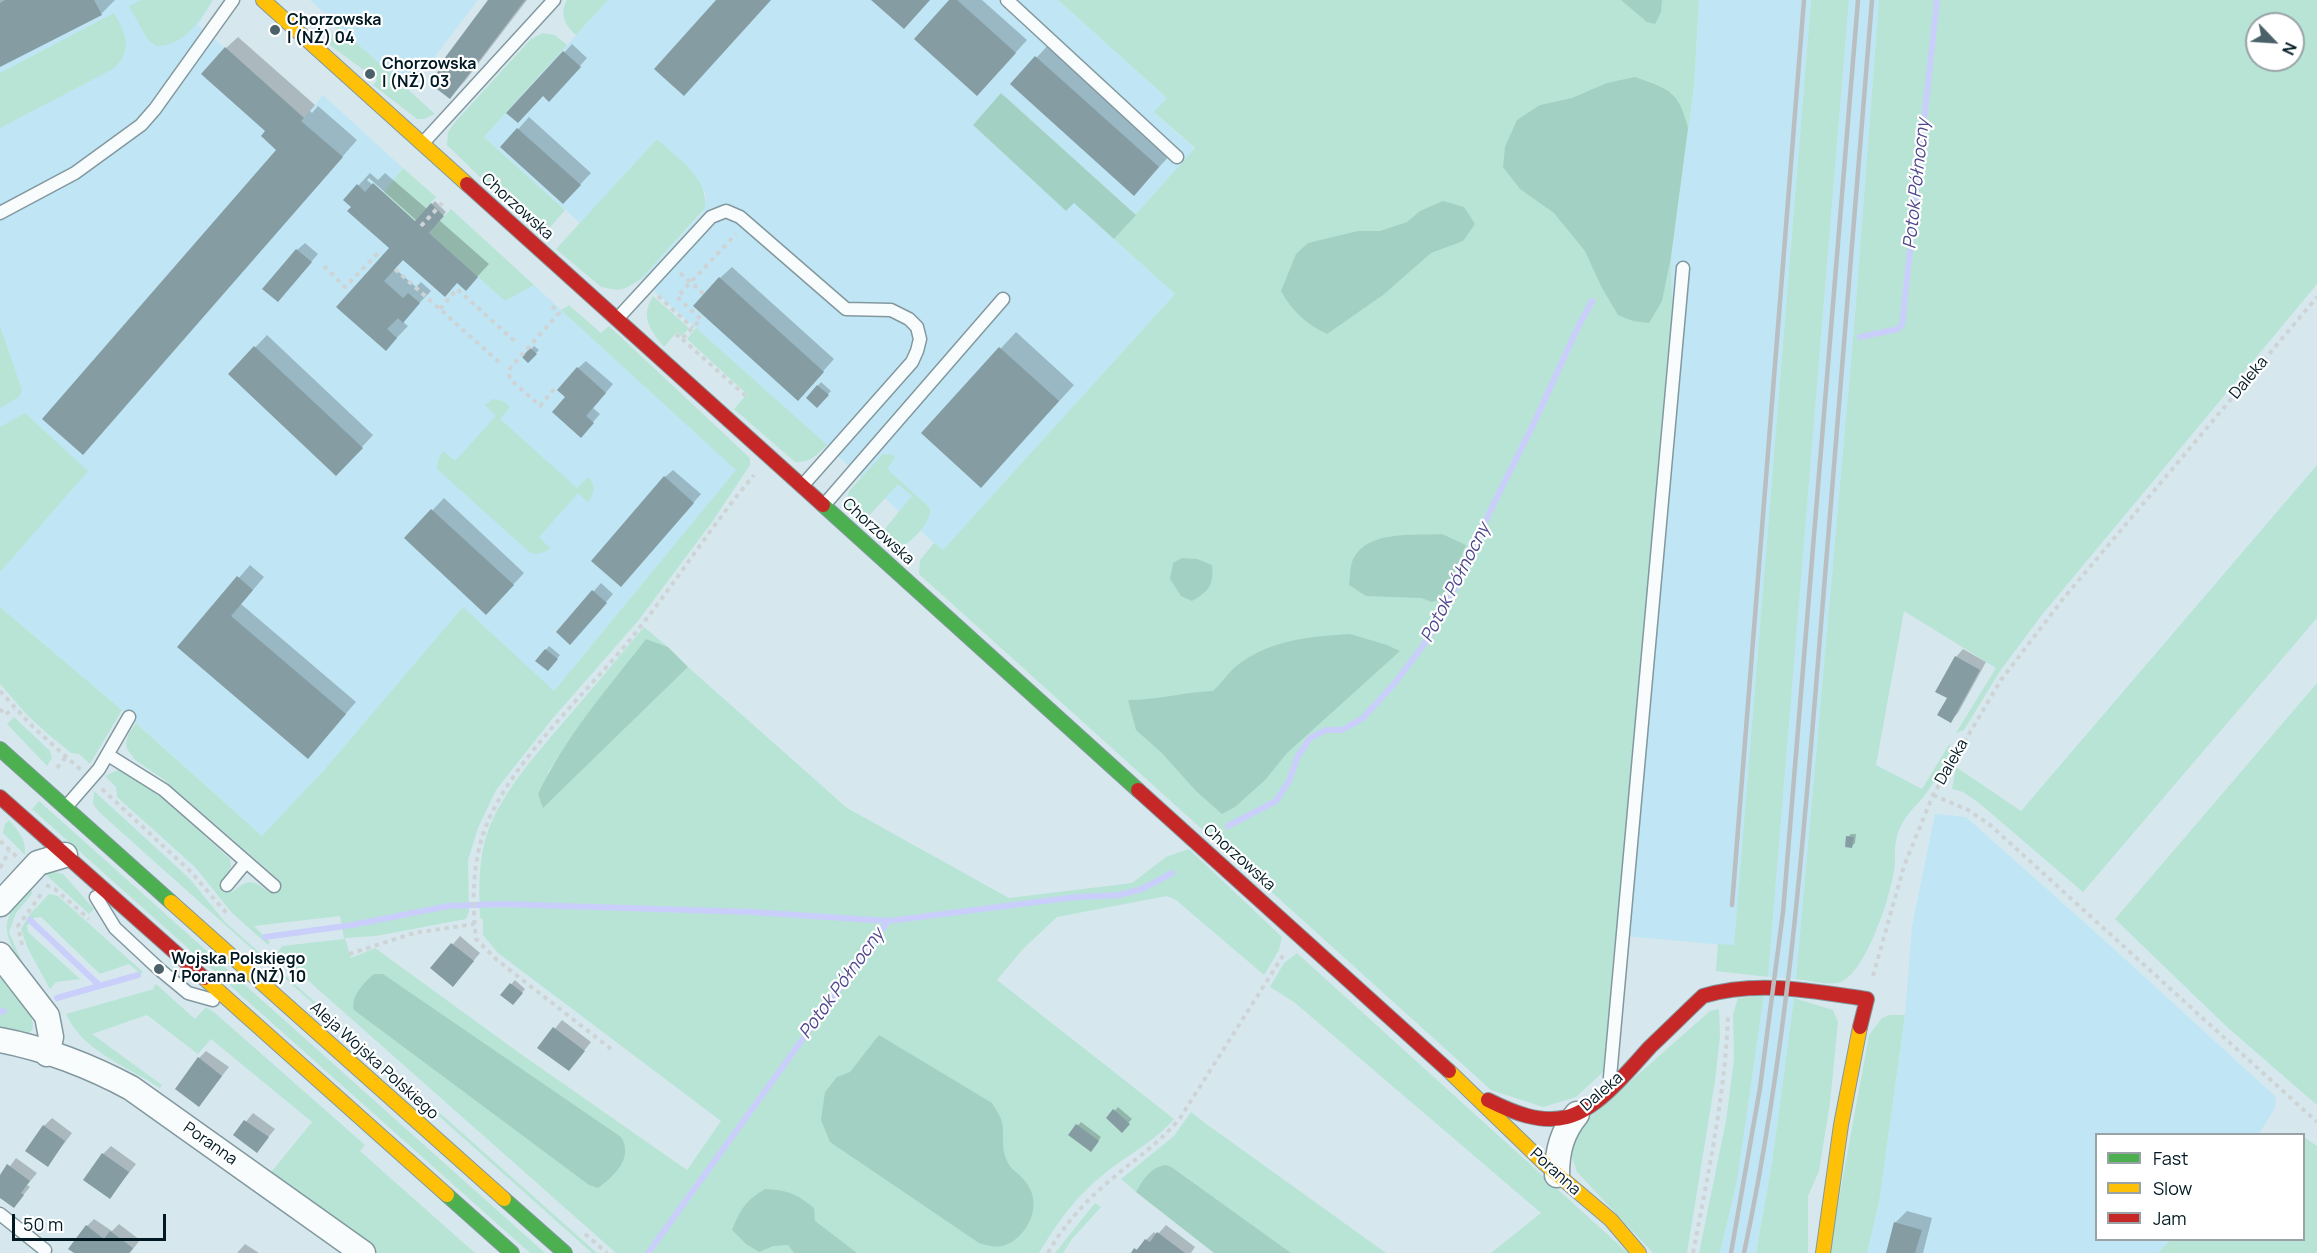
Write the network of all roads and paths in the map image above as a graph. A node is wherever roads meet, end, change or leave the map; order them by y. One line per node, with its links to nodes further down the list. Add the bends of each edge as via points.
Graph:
1 (233, 0): 8 (lane, via 141,125 75,173)
2 (263, 0): 5 (street, Chorzowska)
3 (554, 0): 5 (lane)
4 (1007, 0): 6 (lane)
5 (422, 144): 23 (street, Chorzowska)
6 (1177, 157)
7 (446, 200): 10 (path)
8 (0, 213)
9 (746, 223): 12 (lane, via 731,213 718,213); 16 (path); 32 (lane, via 839,304 855,311 891,310 902,314 917,327 920,339 912,362)
10 (422, 226)
11 (381, 250): 13 (path, via 345,287)
12 (668, 263): 16 (path); 17 (lane)
13 (324, 266)
14 (1683, 268): 65 (lane)
15 (395, 269): 22 (path)
16 (691, 282): 18 (path); 24 (path, via 677,297 701,319)
17 (646, 286): 23 (lane); 24 (path)
18 (704, 294)
19 (2317, 297): 41 (path, Daleka, via 2034,635 1985,706)
20 (1004, 299): 33 (lane)
21 (552, 306): 29 (path, via 559,313 508,373 540,406)
22 (440, 309): 27 (path, via 457,289); 28 (path)
23 (617, 319): 31 (street, Chorzowska)
24 (693, 328): 26 (path)
25 (676, 334): 26 (path)
26 (682, 339): 30 (path)
27 (518, 344)
28 (501, 364)
29 (555, 388)
30 (746, 396)
31 (770, 456): 32 (street, Chorzowska); 54 (path, via 633,636 510,783 487,824 475,862)
32 (802, 486): 33 (street, Chorzowska)
33 (823, 505): 55 (street, Chorzowska)
34 (0, 691): 35 (path)
35 (14, 708): 36 (path, via 5,715); 40 (path)
36 (0, 710)
37 (129, 717): 39 (lane)
38 (3, 745): 43 (street, Aleja Wojska Polskiego, via 29,776)
39 (108, 755): 40 (lane); 47 (lane, via 164,790)
40 (90, 779): 43 (lane); 53 (path, via 197,878)
41 (1933, 795): 60 (path, Daleka, via 1904,866); 68 (path, via 1989,824)
42 (0, 797): 44 (street)
43 (65, 808): 75 (street, Aleja Wojska Polskiego)
44 (36, 829): 46 (street); 49 (street)
45 (0, 841): 48 (path, via 9,850)
46 (73, 862): 49 (street, via 43,860); 61 (street); 61 (lane, via 106,916 134,946 188,993)
47 (246, 862): 50 (lane); 51 (lane)
48 (0, 868)
49 (37, 876): 52 (street); 56 (path, via 46,885 18,926)
50 (227, 885)
51 (273, 886)
52 (0, 904)
53 (236, 923)
54 (474, 924): 57 (path, via 414,933); 63 (path, via 476,939 497,960)
55 (1297, 933): 66 (street, Chorzowska); 77 (path, via 1180,1118 1167,1134 1095,1194)
56 (23, 948)
57 (349, 954)
58 (0, 955): 64 (street, via 47,1016 51,1037)
59 (1728, 988): 60 (street, Daleka, via 1787,988); 65 (street, Daleka, via 1703,996); 79 (path, via 1726,1064)
60 (1867, 999): 80 (street, via 1845,1101)
61 (234, 1006): 74 (street)
62 (0, 1041): 64 (street, Poranna)
63 (611, 1049)
64 (46, 1054): 73 (street, Poranna, via 131,1088)
65 (1609, 1088): 67 (street, Daleka)
66 (1470, 1090): 67 (street, Daleka, via 1508,1111 1554,1118); 69 (street, Poranna)
67 (1577, 1114): 69 (street, Daleka, via 1562,1137)
68 (2317, 1122)
69 (1557, 1175): 78 (street, Poranna, via 1610,1220)
70 (0, 1214): 72 (lane)
71 (581, 1230): 76 (path)
72 (45, 1250)
73 (363, 1253)
74 (512, 1253)
75 (565, 1253)
76 (607, 1253)
77 (1048, 1253)
78 (1639, 1253)
79 (1693, 1253)
80 (1823, 1253)

